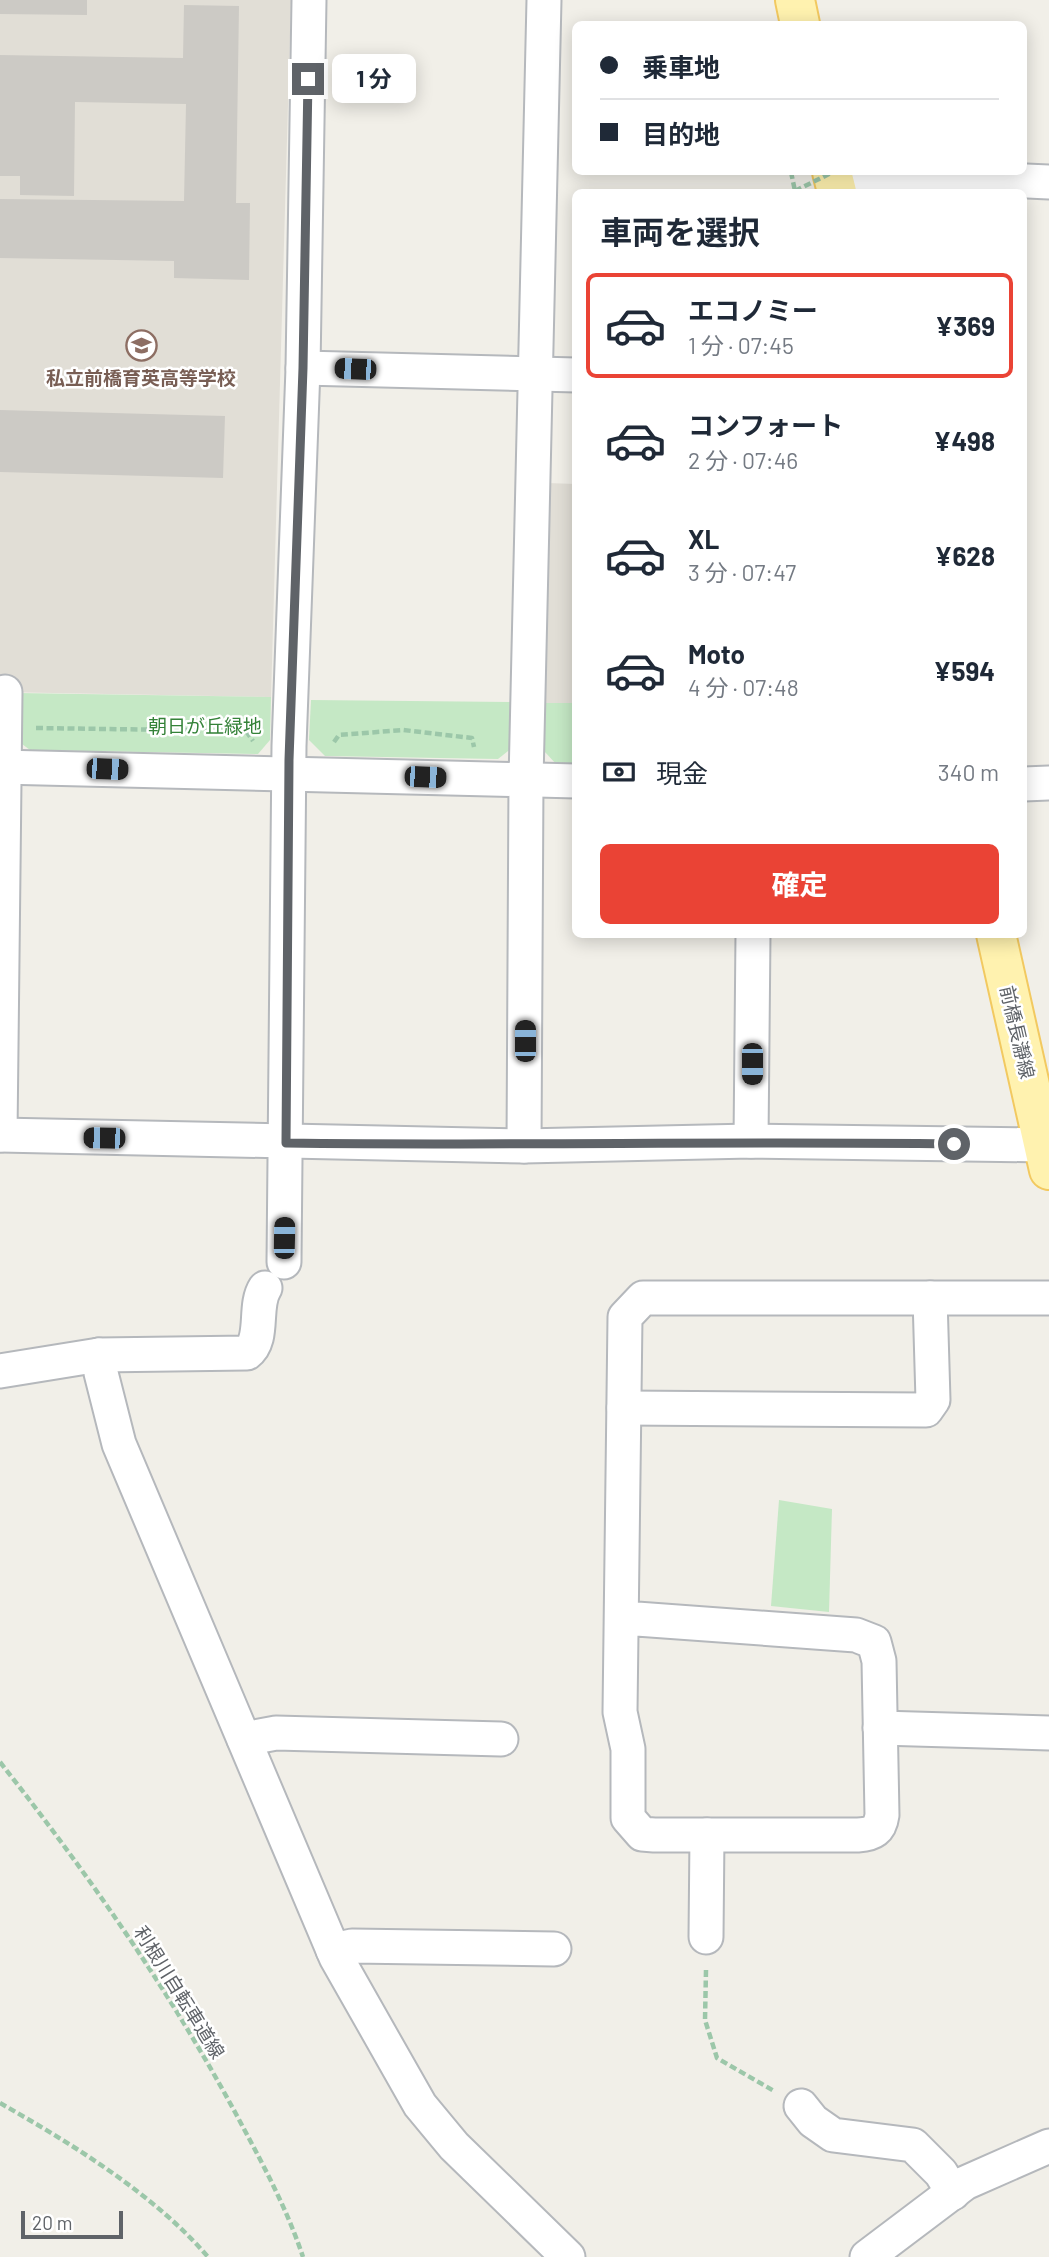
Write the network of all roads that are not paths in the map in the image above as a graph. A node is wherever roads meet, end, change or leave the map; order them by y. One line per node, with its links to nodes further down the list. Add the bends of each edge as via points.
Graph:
1 (309, 0): 7 (street)
2 (544, 0): 8 (street)
3 (795, 0): 4 (main road)
4 (799, 21)
5 (834, 181): 6 (street, via 886,175)
6 (1049, 182)
7 (303, 368): 8 (street); 12 (street)
8 (537, 374): 9 (street); 13 (street)
9 (572, 375)
10 (5, 692): 11 (street)
11 (1, 767): 12 (street); 19 (street)
12 (289, 774): 13 (street); 21 (street)
13 (526, 780): 14 (street); 22 (street)
14 (572, 781)
15 (1049, 783): 16 (street)
16 (1027, 784)
17 (753, 938): 20 (street)
18 (997, 938): 23 (main road, 前橋長瀞線)
19 (0, 1135): 21 (street)
20 (751, 1141): 22 (street); 23 (street)
21 (286, 1143): 22 (street); 24 (street)
22 (524, 1146)
23 (1046, 1158)
24 (284, 1262)
25 (265, 1288): 28 (street, via 259,1297 255,1344 247,1353)
26 (930, 1298): 27 (street); 30 (street, via 643,1298 625,1317); 30 (street, via 933,1400 926,1410)
27 (1049, 1298)
28 (99, 1355): 29 (street); 35 (street, via 119,1444)
29 (0, 1371)
30 (624, 1408): 31 (street)
31 (623, 1618): 32 (street, via 866,1637 877,1650); 36 (street, via 620,1712 628,1749 628,1818 642,1834)
32 (880, 1728): 33 (street); 36 (street, via 882,1815 875,1831 858,1835)
33 (1049, 1733)
34 (501, 1738): 35 (street, via 276,1733)
35 (244, 1739): 39 (street)
36 (707, 1835): 37 (street)
37 (706, 1937)
38 (554, 1949): 39 (street)
39 (333, 1950): 44 (street, via 420,2105 454,2146)
40 (801, 2106): 42 (street, via 834,2135 913,2145 941,2172)
41 (1049, 2147): 42 (street, via 1009,2162)
42 (953, 2193): 43 (street)
43 (911, 2242): 45 (street)
44 (568, 2257)
45 (867, 2257)

